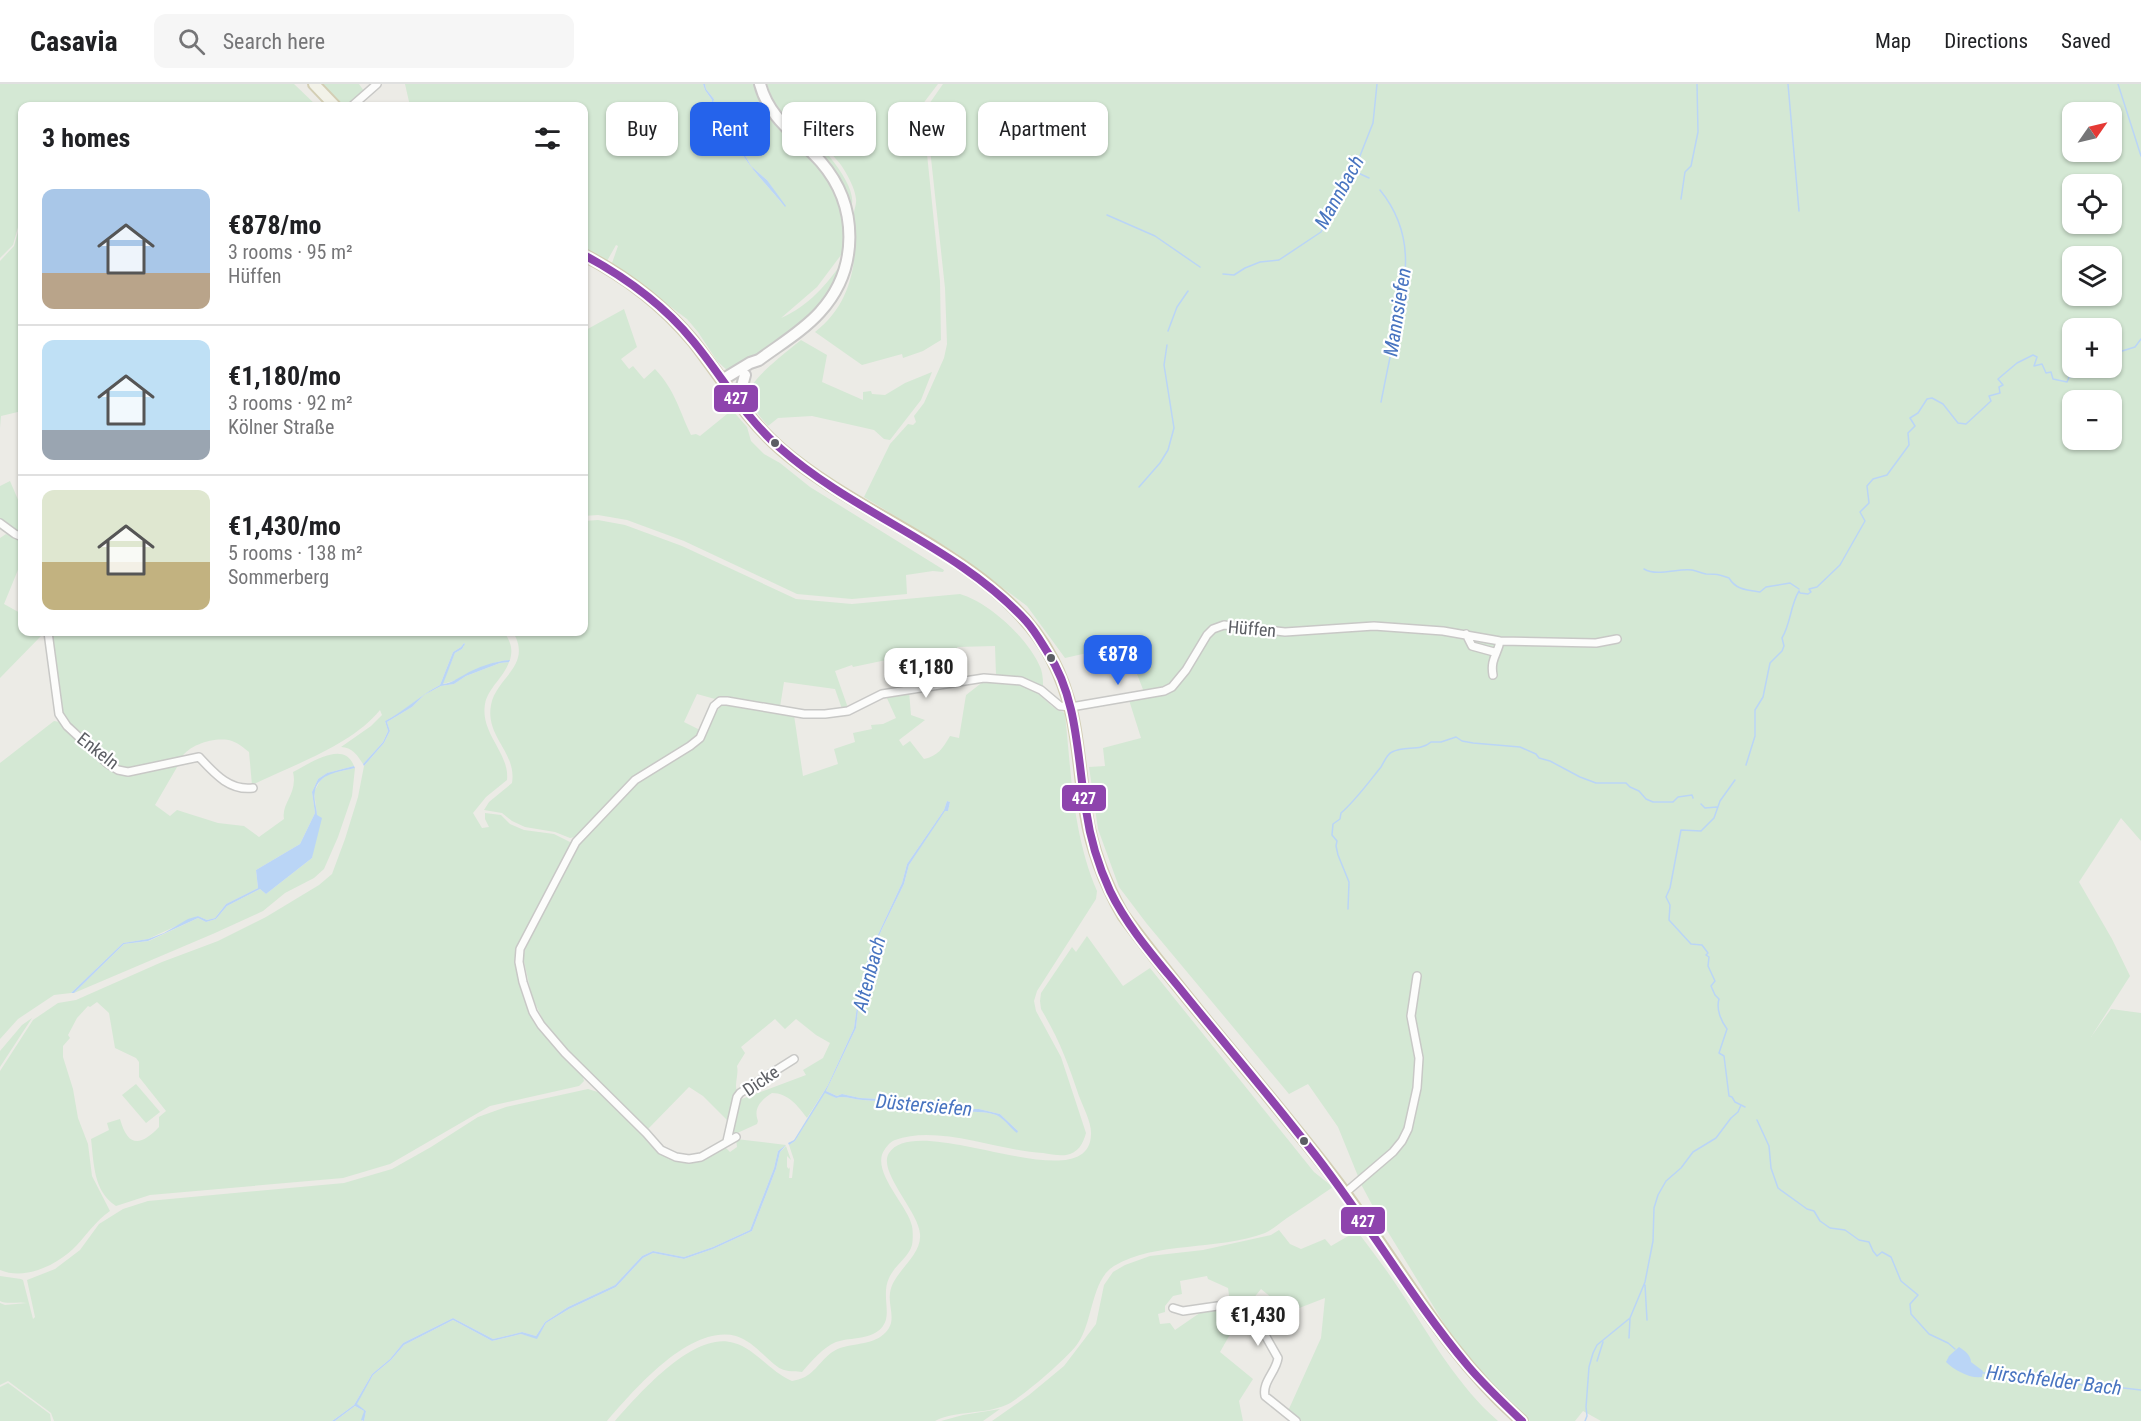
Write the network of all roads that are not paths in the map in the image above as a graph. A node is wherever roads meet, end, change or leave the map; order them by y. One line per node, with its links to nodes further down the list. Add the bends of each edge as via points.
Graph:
1 (314, 84): 4 (main road)
2 (377, 84): 5 (street)
3 (760, 84): 7 (main road, via 774,115 834,180 846,210 850,241 844,273 827,304)
4 (331, 102)
5 (357, 102)
6 (588, 257): 9 (main road, via 618,274 658,305 692,340)
7 (759, 360): 8 (main road); 9 (main road)
8 (745, 375): 9 (main road); 10 (main road, via 741,390)
9 (725, 384): 10 (main road)
10 (749, 416): 21 (main road, via 804,467 974,573 1019,612 1052,658)
11 (0, 523): 12 (street)
12 (18, 535)
13 (1466, 634): 16 (street, Hüffen); 17 (street, via 1472,646); 21 (street, Hüffen, via 1374,626 1285,632 1224,625 1207,635 1172,687)
14 (49, 636): 22 (street, Enkeln, via 59,714 108,764 128,772 198,757 232,786)
15 (1617, 639): 16 (street, Hüffen, via 1596,643)
16 (1500, 641): 17 (street)
17 (1494, 652): 18 (street)
18 (1493, 675)
19 (1050, 686): 20 (street)
20 (1046, 694): 21 (street, via 1060,706); 26 (street, via 1021,681 984,678 882,694 848,711 815,715 720,701 699,738 635,780 576,842 520,949 523,982 533,1012 565,1053 661,1150 688,1159 701,1157)
21 (1071, 707): 27 (main road, via 1091,838 1108,890 1123,915)
22 (253, 788)
23 (1417, 976): 27 (street, via 1410,1016 1419,1058 1408,1129 1393,1152)
24 (794, 1059): 26 (street, Dicke, via 740,1093)
25 (736, 1137): 26 (street)
26 (728, 1141)
27 (1340, 1186): 30 (main road, via 1452,1347)
28 (1173, 1308): 29 (street, via 1184,1311 1238,1303 1249,1308 1278,1358 1264,1387 1265,1396)
29 (1296, 1421)
30 (1522, 1421)

